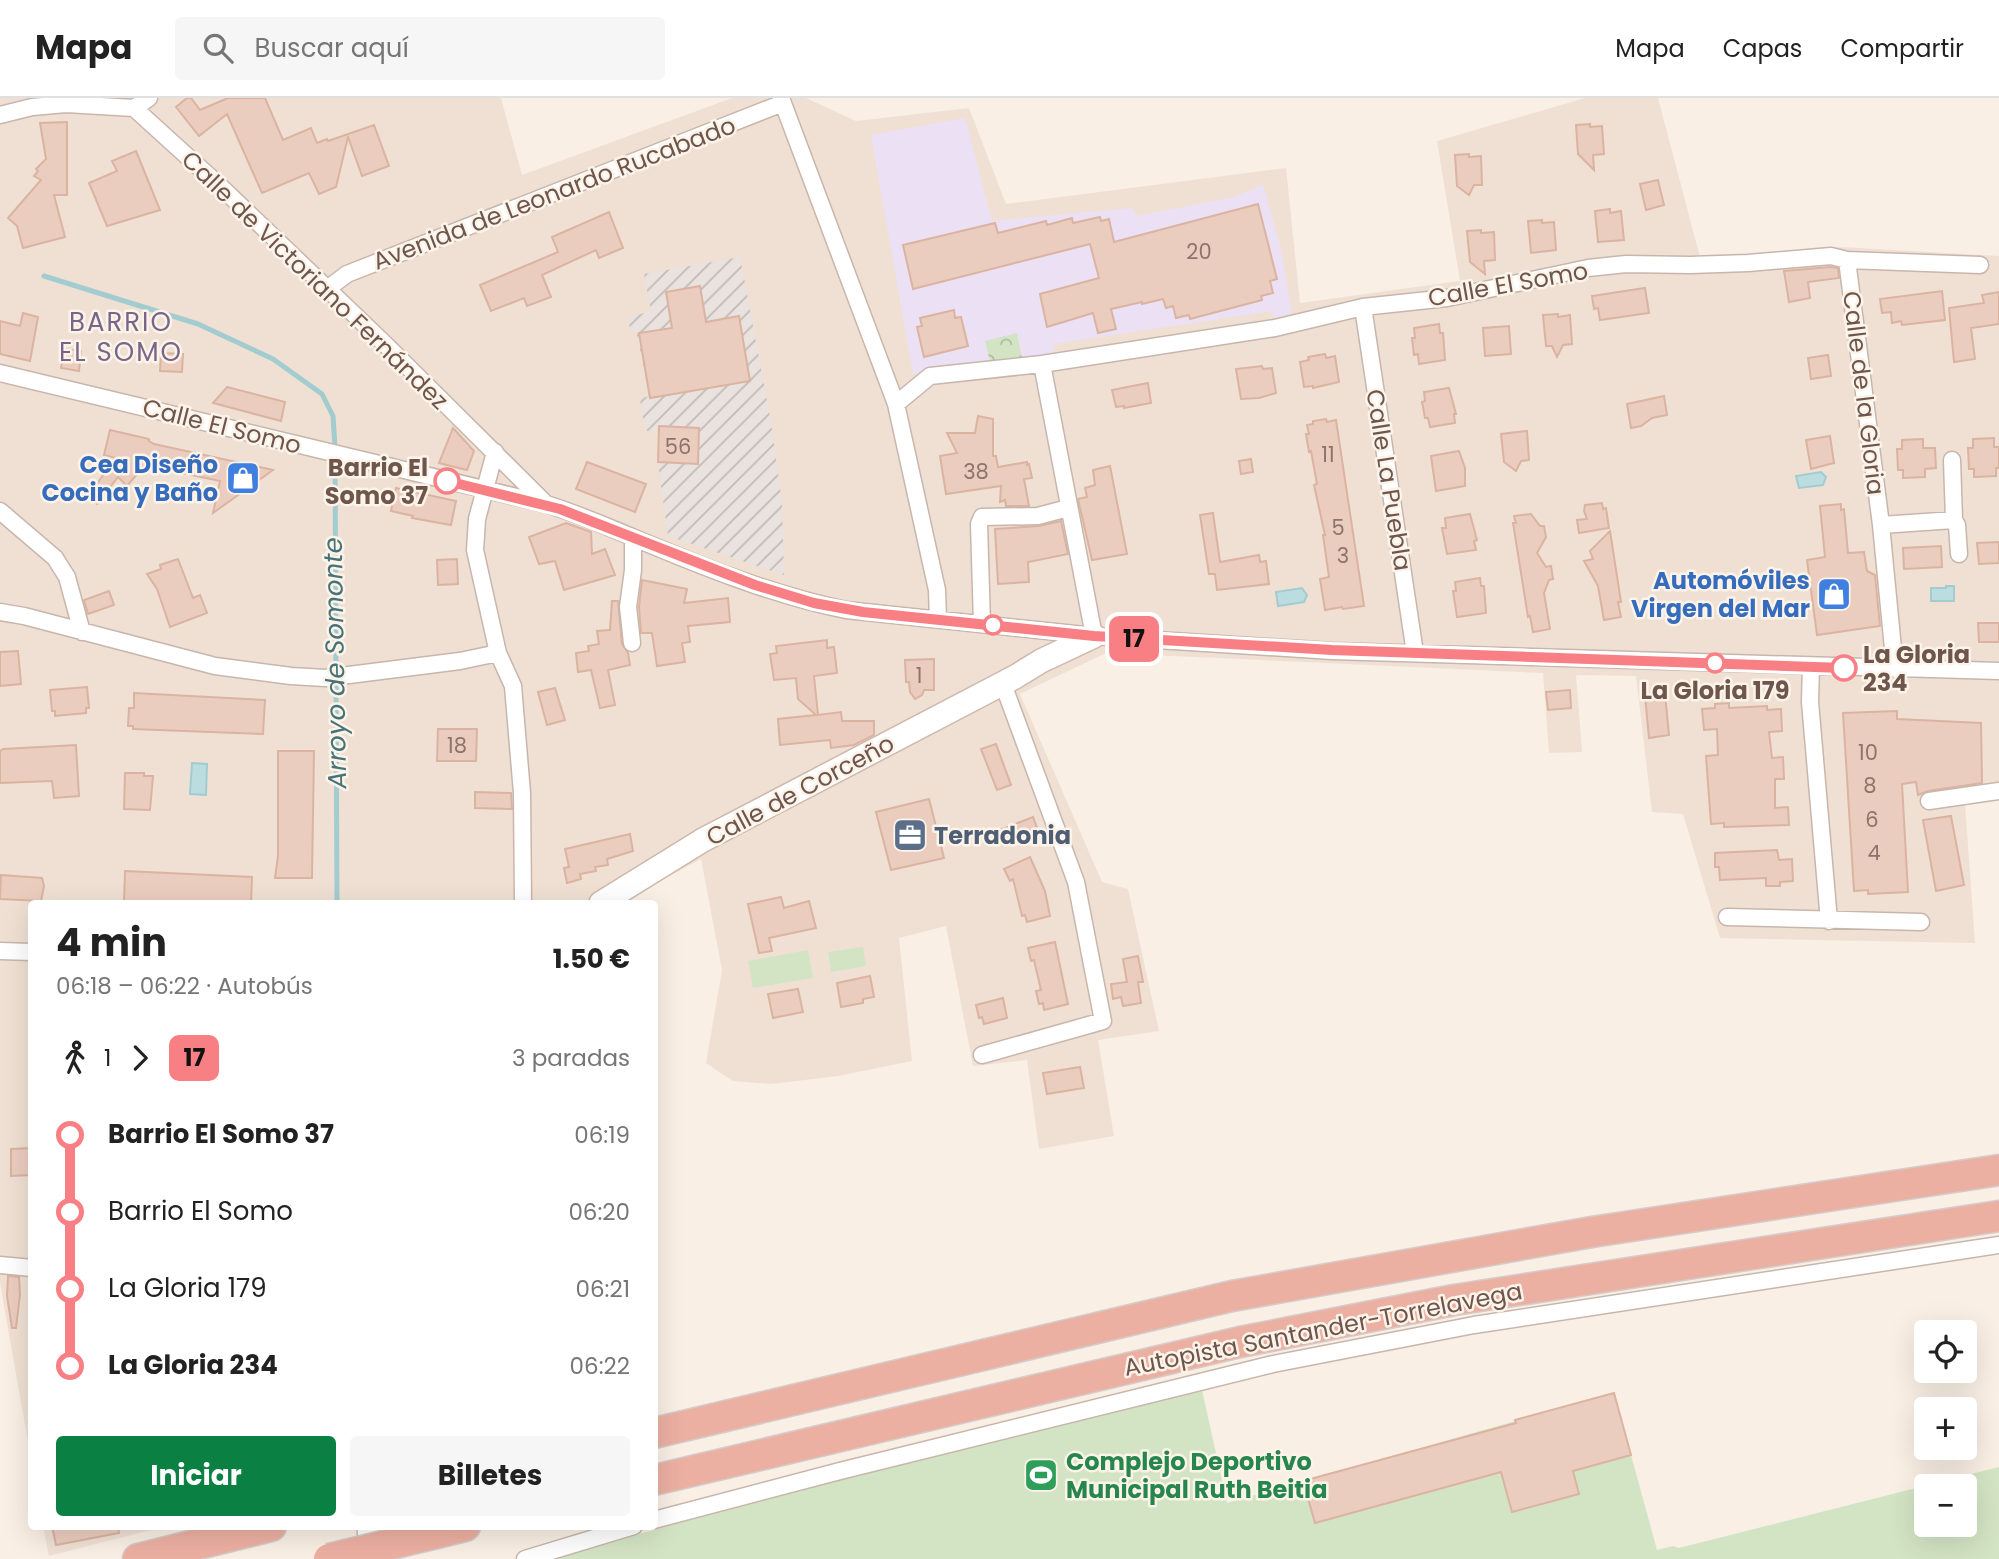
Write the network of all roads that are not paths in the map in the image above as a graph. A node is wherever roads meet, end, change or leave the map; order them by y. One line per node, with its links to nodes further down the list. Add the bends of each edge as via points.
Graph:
1 (149, 98): 3 (street)
2 (782, 101): 7 (street, Avenida de Leonardo Rucabado, via 347,274); 11 (street)
3 (134, 108): 4 (street, via 66,104); 7 (street, Calle de Victoriano Fernández)
4 (0, 115)
5 (1847, 260): 6 (street, Calle El Somo); 8 (street, Calle El Somo, via 1831,256 1748,263 1626,264 1447,298); 19 (street, Calle de la Gloria)
6 (1980, 265)
7 (327, 289): 12 (street, Calle de Victoriano Fernández)
8 (1363, 307): 9 (street, Calle El Somo, via 1275,328); 30 (street, Calle La Puebla)
9 (1042, 364): 11 (street, Calle El Somo, via 930,376); 16 (street)
10 (0, 373): 14 (street, Calle El Somo)
11 (896, 404): 23 (street, via 937,590)
12 (495, 452): 14 (street); 15 (street, Calle de Victoriano Fernández)
13 (1952, 460): 18 (street)
14 (485, 489): 15 (street, Calle El Somo); 29 (street, via 475,550)
15 (546, 504): 20 (street, Calle El Somo)
16 (1069, 508): 24 (street, via 1038,516 982,517); 27 (street)
17 (0, 511): 25 (street, via 55,558 67,577)
18 (1954, 520): 19 (street, Calle de la Gloria); 21 (street)
19 (1881, 526): 33 (street, Calle de la Gloria)
20 (633, 538): 23 (street, Calle El Somo, via 814,603); 28 (street, via 628,607)
21 (1959, 554)
22 (0, 612): 25 (street)
23 (938, 620): 24 (street, Calle El Somo)
24 (982, 624): 26 (street, Calle El Somo)
25 (82, 632): 29 (street, via 215,666 325,678)
26 (1062, 633): 27 (street); 31 (main road, Calle de Corceño)
27 (1094, 636): 30 (street); 31 (main road, Calle de Corceño)
28 (632, 643)
29 (498, 653): 38 (street, via 513,686 522,793)
30 (1415, 653): 32 (street)
31 (1041, 661): 35 (main road, Calle de Corceño)
32 (1811, 666): 33 (street); 41 (street, via 1810,702)
33 (1895, 669): 34 (street)
34 (1999, 671)
35 (1003, 684): 39 (main road, Calle de Corceño, via 704,840); 45 (street, via 1076,882 1102,1021)
36 (1999, 791): 37 (street)
37 (1929, 801)
38 (523, 900)
39 (603, 900)
40 (1727, 917): 41 (street)
41 (1829, 921): 42 (street)
42 (1921, 922)
43 (0, 951): 44 (street)
44 (28, 952)
45 (982, 1055)
46 (1999, 1170): 51 (highway, Autopista Santander-Torrelavega, via 1592,1232 1232,1296)
47 (1999, 1216): 52 (highway, Autopista Santander-Torrelavega, via 1454,1300 1254,1339)
48 (1999, 1245): 53 (street, via 1488,1323 1273,1364)
49 (0, 1265): 50 (street)
50 (28, 1268)
51 (658, 1432)
52 (658, 1479)
53 (658, 1519)
54 (255, 1530): 58 (highway)
55 (369, 1530): 60 (main road)
56 (447, 1530): 59 (highway, bridge)
57 (621, 1530): 61 (street)
58 (138, 1559)
59 (329, 1559)
60 (371, 1559)
61 (525, 1559)

